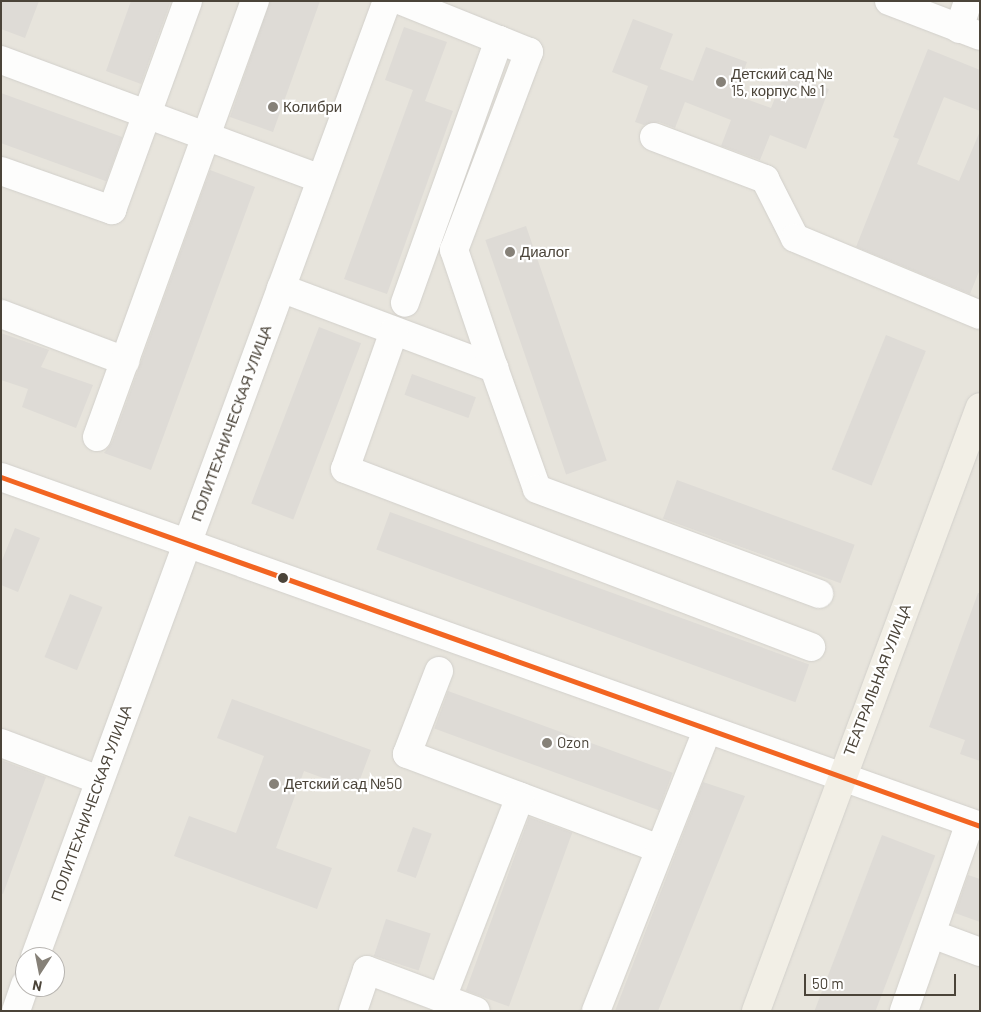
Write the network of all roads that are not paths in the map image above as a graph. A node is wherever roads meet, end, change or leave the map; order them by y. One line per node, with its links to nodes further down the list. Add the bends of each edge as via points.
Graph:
1 (188, 1): 10 (street)
2 (255, 1): 11 (street)
3 (387, 1): 14 (street, ПОЛИТЕХНИЧЕСКАЯ УЛИЦА)
4 (402, 1): 8 (street)
5 (889, 1): 7 (street)
6 (968, 1): 7 (street)
7 (969, 32)
8 (499, 40): 16 (street); 21 (street, via 529,52 454,250)
9 (1, 60): 10 (street)
10 (148, 115): 11 (street); 13 (street, via 112,210)
11 (207, 136): 14 (street); 20 (street)
12 (654, 137): 18 (street, via 766,179 795,238)
13 (1, 171)
14 (321, 179): 15 (street, ПОЛИТЕХНИЧЕСКАЯ УЛИЦА)
15 (281, 288): 19 (street); 25 (street, ПОЛИТЕХНИЧЕСКАЯ УЛИЦА)
16 (405, 303)
17 (1, 314): 20 (street)
18 (980, 315)
19 (394, 332): 21 (street); 27 (street, via 345,469)
20 (125, 361): 23 (street)
21 (494, 368): 26 (street, via 537,489)
22 (980, 407): 31 (main road, ТЕАТРАЛЬНАЯ УЛИЦА)
23 (97, 437)
24 (1, 477): 25 (street)
25 (187, 543): 29 (street); 32 (street, ПОЛИТЕХНИЧЕСКАЯ УЛИЦА)
26 (819, 594)
27 (811, 647)
28 (439, 671): 33 (street, via 407,754)
29 (707, 730): 31 (street); 35 (street)
30 (1, 743): 32 (street)
31 (841, 775): 34 (street); 45 (main road, ТЕАТРАЛЬНАЯ УЛИЦА)
32 (99, 780): 37 (street, ПОЛИТЕХНИЧЕСКАЯ УЛИЦА)
33 (520, 796): 35 (street); 40 (street)
34 (975, 825): 36 (street)
35 (660, 849): 44 (street)
36 (932, 934): 38 (street); 46 (street)
37 (39, 947)
38 (980, 952)
39 (21, 997): 41 (street)
40 (442, 998): 42 (street, via 367,970); 43 (street)
41 (16, 1011)
42 (353, 1011)
43 (476, 1011)
44 (596, 1011)
45 (756, 1011)
46 (904, 1011)

